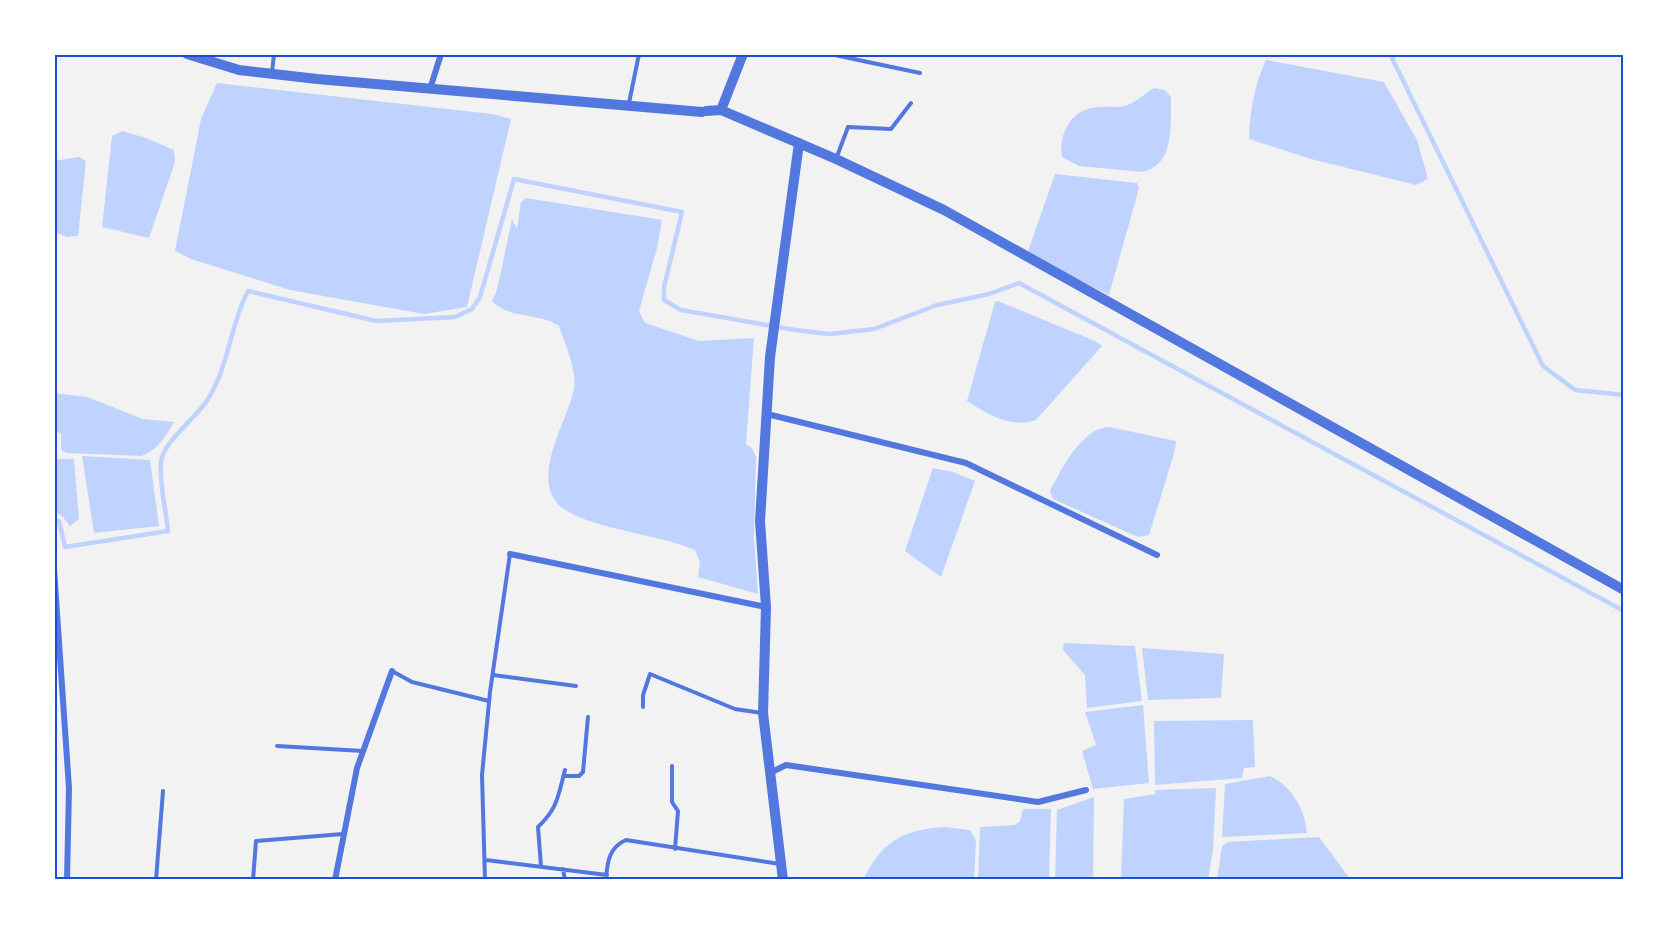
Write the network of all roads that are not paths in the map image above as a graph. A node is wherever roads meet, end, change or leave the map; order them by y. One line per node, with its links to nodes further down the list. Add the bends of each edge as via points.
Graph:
1 (187, 54): 8 (street, via 239,70)
2 (274, 54): 8 (lane)
3 (441, 54): 9 (street)
4 (639, 54): 11 (lane)
5 (743, 54): 12 (street)
6 (830, 54): 7 (lane)
7 (920, 73)
8 (272, 74): 9 (street)
9 (430, 89): 11 (street)
10 (911, 103): 14 (lane, via 891,129 848,127)
11 (629, 106): 12 (street)
12 (721, 110): 13 (street)
13 (799, 143): 14 (street); 15 (street, via 773,336)
14 (836, 159): 19 (street, via 944,210)
15 (767, 414): 17 (street, via 966,463); 20 (street, via 760,521)
16 (510, 554): 20 (street); 22 (lane)
17 (1156, 555)
18 (54, 569): 43 (street, via 69,788)
19 (1624, 590)
20 (766, 607): 26 (street)
21 (392, 671): 24 (lane, via 412,682); 29 (street)
22 (493, 675): 23 (lane); 24 (lane)
23 (576, 686)
24 (489, 701): 38 (lane, via 482,775)
25 (643, 706): 26 (lane, via 650,674 735,709)
26 (763, 713): 32 (street)
27 (588, 717): 33 (lane, via 583,772 579,776)
28 (277, 746): 29 (lane)
29 (363, 751): 36 (street)
30 (672, 766): 37 (lane, via 672,802 678,811)
31 (565, 770): 33 (lane)
32 (770, 773): 34 (street, via 786,765 1038,802); 39 (street)
33 (564, 776): 40 (lane, via 556,806 538,827)
34 (1086, 790)
35 (163, 791): 44 (lane)
36 (344, 834): 45 (lane, via 256,841); 46 (street)
37 (675, 849): 39 (lane); 42 (lane, via 626,840 612,850)
38 (486, 860): 40 (lane); 47 (lane)
39 (781, 864): 49 (street)
40 (541, 866): 41 (lane)
41 (563, 869): 42 (lane); 48 (lane)
42 (607, 877)
43 (67, 880)
44 (156, 880)
45 (253, 880)
46 (335, 880)
47 (485, 880)
48 (565, 880)
49 (783, 880)

